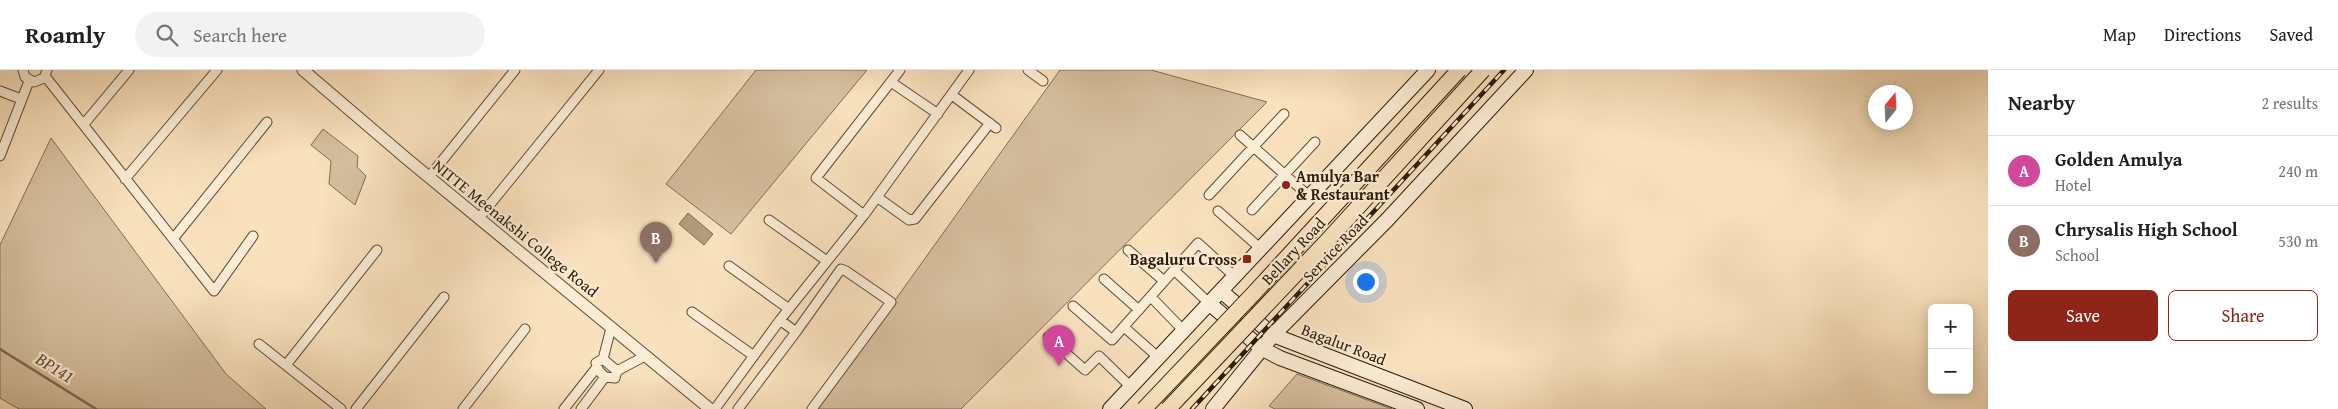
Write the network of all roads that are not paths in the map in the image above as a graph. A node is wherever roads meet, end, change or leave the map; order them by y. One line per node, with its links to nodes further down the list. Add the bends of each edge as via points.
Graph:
1 (23, 70): 15 (street)
2 (129, 70): 24 (street)
3 (216, 70): 31 (street)
4 (303, 70): 30 (street, NITTE Meenakshi College Road)
5 (515, 70): 30 (street)
6 (599, 70): 38 (street)
7 (900, 70): 17 (street)
8 (969, 70): 19 (street)
9 (1028, 70): 16 (street)
10 (1428, 70): 34 (main road)
11 (1459, 70): 88 (highway, Bellary Road, bridge)
12 (1483, 70): 89 (highway, Bellary Road, bridge)
13 (1526, 70): 65 (main road, Service Road, via 1387,220)
14 (46, 73): 15 (street, via 38,82); 24 (street)
15 (29, 81): 20 (street)
16 (1044, 81)
17 (891, 82): 21 (street); 37 (street, via 816,178)
18 (0, 91): 20 (street)
19 (952, 96): 21 (street); 33 (street, via 993,126 916,219 909,220)
20 (21, 99): 28 (street)
21 (938, 114): 33 (street)
22 (1284, 114): 27 (street)
23 (268, 122): 41 (street)
24 (84, 124): 31 (street)
25 (1240, 135): 27 (street)
26 (1315, 142): 29 (street)
27 (1254, 147): 29 (street); 32 (street)
28 (0, 156)
29 (1285, 175): 34 (street); 35 (street)
30 (429, 177): 38 (street, NITTE Meenakshi College Road)
31 (125, 179): 41 (street)
32 (1209, 195)
33 (877, 197): 37 (street)
34 (1310, 197): 42 (main road)
35 (1252, 210)
36 (1218, 211): 42 (street)
37 (864, 215): 45 (street)
38 (479, 218): 61 (street, NITTE Meenakshi College Road)
39 (769, 220): 45 (street)
40 (253, 236): 41 (street, via 214,291)
41 (173, 239)
42 (1262, 249): 48 (main road)
43 (377, 250): 73 (street)
44 (1128, 250): 50 (street)
45 (827, 261): 56 (street)
46 (729, 266): 56 (street)
47 (1174, 270): 48 (street, via 1198,243); 50 (street); 54 (street)
48 (1235, 277): 51 (main road)
49 (1104, 279): 57 (street)
50 (1164, 282): 52 (street)
51 (1222, 292): 54 (main road); 65 (main road, Bagalur Road)
52 (1151, 297): 57 (street); 63 (street)
53 (444, 298): 79 (street)
54 (1210, 304): 63 (main road); 68 (main road)
55 (1073, 306): 60 (street, via 1112,340)
56 (789, 309): 59 (street)
57 (1139, 310): 60 (street)
58 (692, 312): 70 (street)
59 (780, 320): 64 (street); 70 (street)
60 (1124, 327): 71 (street)
61 (611, 328): 69 (street, NITTE Meenakshi College Road); 72 (street)
62 (525, 329): 80 (street)
63 (1184, 331): 71 (main road)
64 (796, 332): 85 (street); 86 (street, via 841,269 891,302)
65 (1273, 335): 68 (main road, Service Road); 92 (main road, Bagalur Road)
66 (1048, 338): 77 (street, via 1085,370 1099,356)
67 (260, 344): 73 (street)
68 (1262, 348): 90 (main road, Service Road); 91 (main road, via 1280,358)
69 (645, 356): 75 (street); 83 (street, NITTE Meenakshi College Road)
70 (754, 356): 84 (street)
71 (1159, 358): 77 (main road)
72 (603, 359): 74 (street, via 596,363); 75 (street)
73 (286, 365): 78 (street)
74 (597, 367): 76 (street); 81 (street)
75 (617, 371): 76 (street, via 615,378)
76 (605, 377): 82 (street)
77 (1131, 387): 87 (main road)
78 (341, 409)
79 (356, 409)
80 (463, 409)
81 (564, 409)
82 (581, 409)
83 (710, 409)
84 (715, 409)
85 (738, 409)
86 (812, 409)
87 (1110, 409)
88 (1144, 409)
89 (1168, 409)
90 (1213, 409)
91 (1417, 409)
92 (1464, 409)

